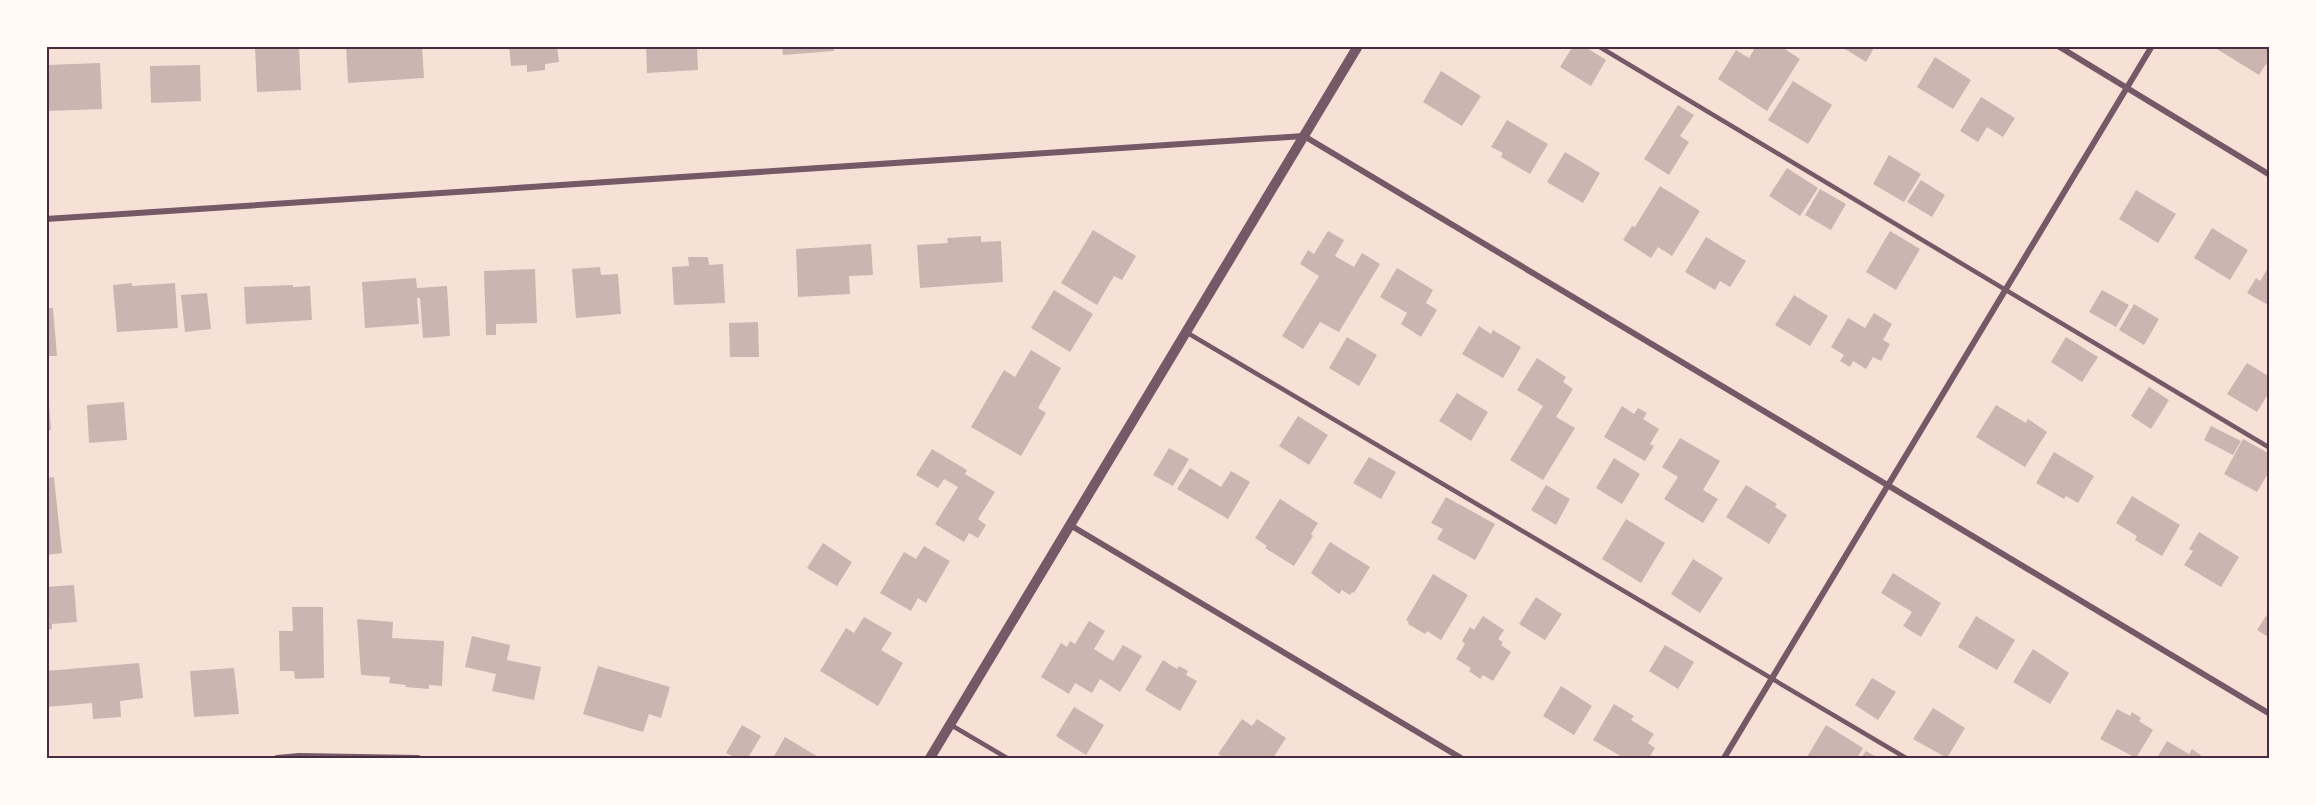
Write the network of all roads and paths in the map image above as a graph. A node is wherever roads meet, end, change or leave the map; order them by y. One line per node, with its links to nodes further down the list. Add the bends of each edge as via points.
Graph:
1 (1358, 46): 6 (street)
2 (1598, 46): 9 (lane)
3 (2058, 46): 5 (street)
4 (2151, 46): 5 (street)
5 (2127, 88): 7 (street); 9 (street)
6 (1304, 136): 8 (street); 10 (street); 12 (street)
7 (2270, 175)
8 (46, 219)
9 (2006, 289): 11 (lane); 12 (street)
10 (1186, 332): 13 (street); 14 (lane)
11 (2270, 448)
12 (1888, 484): 14 (street); 15 (street)
13 (1070, 525): 16 (street); 21 (street)
14 (1772, 678): 22 (street); 23 (lane)
15 (2270, 714)
16 (951, 725): 19 (street); 20 (lane)
17 (277, 759): 18 (street)
18 (418, 759)
19 (930, 759)
20 (1007, 759)
21 (1461, 759)
22 (1724, 759)
23 (1906, 759)

